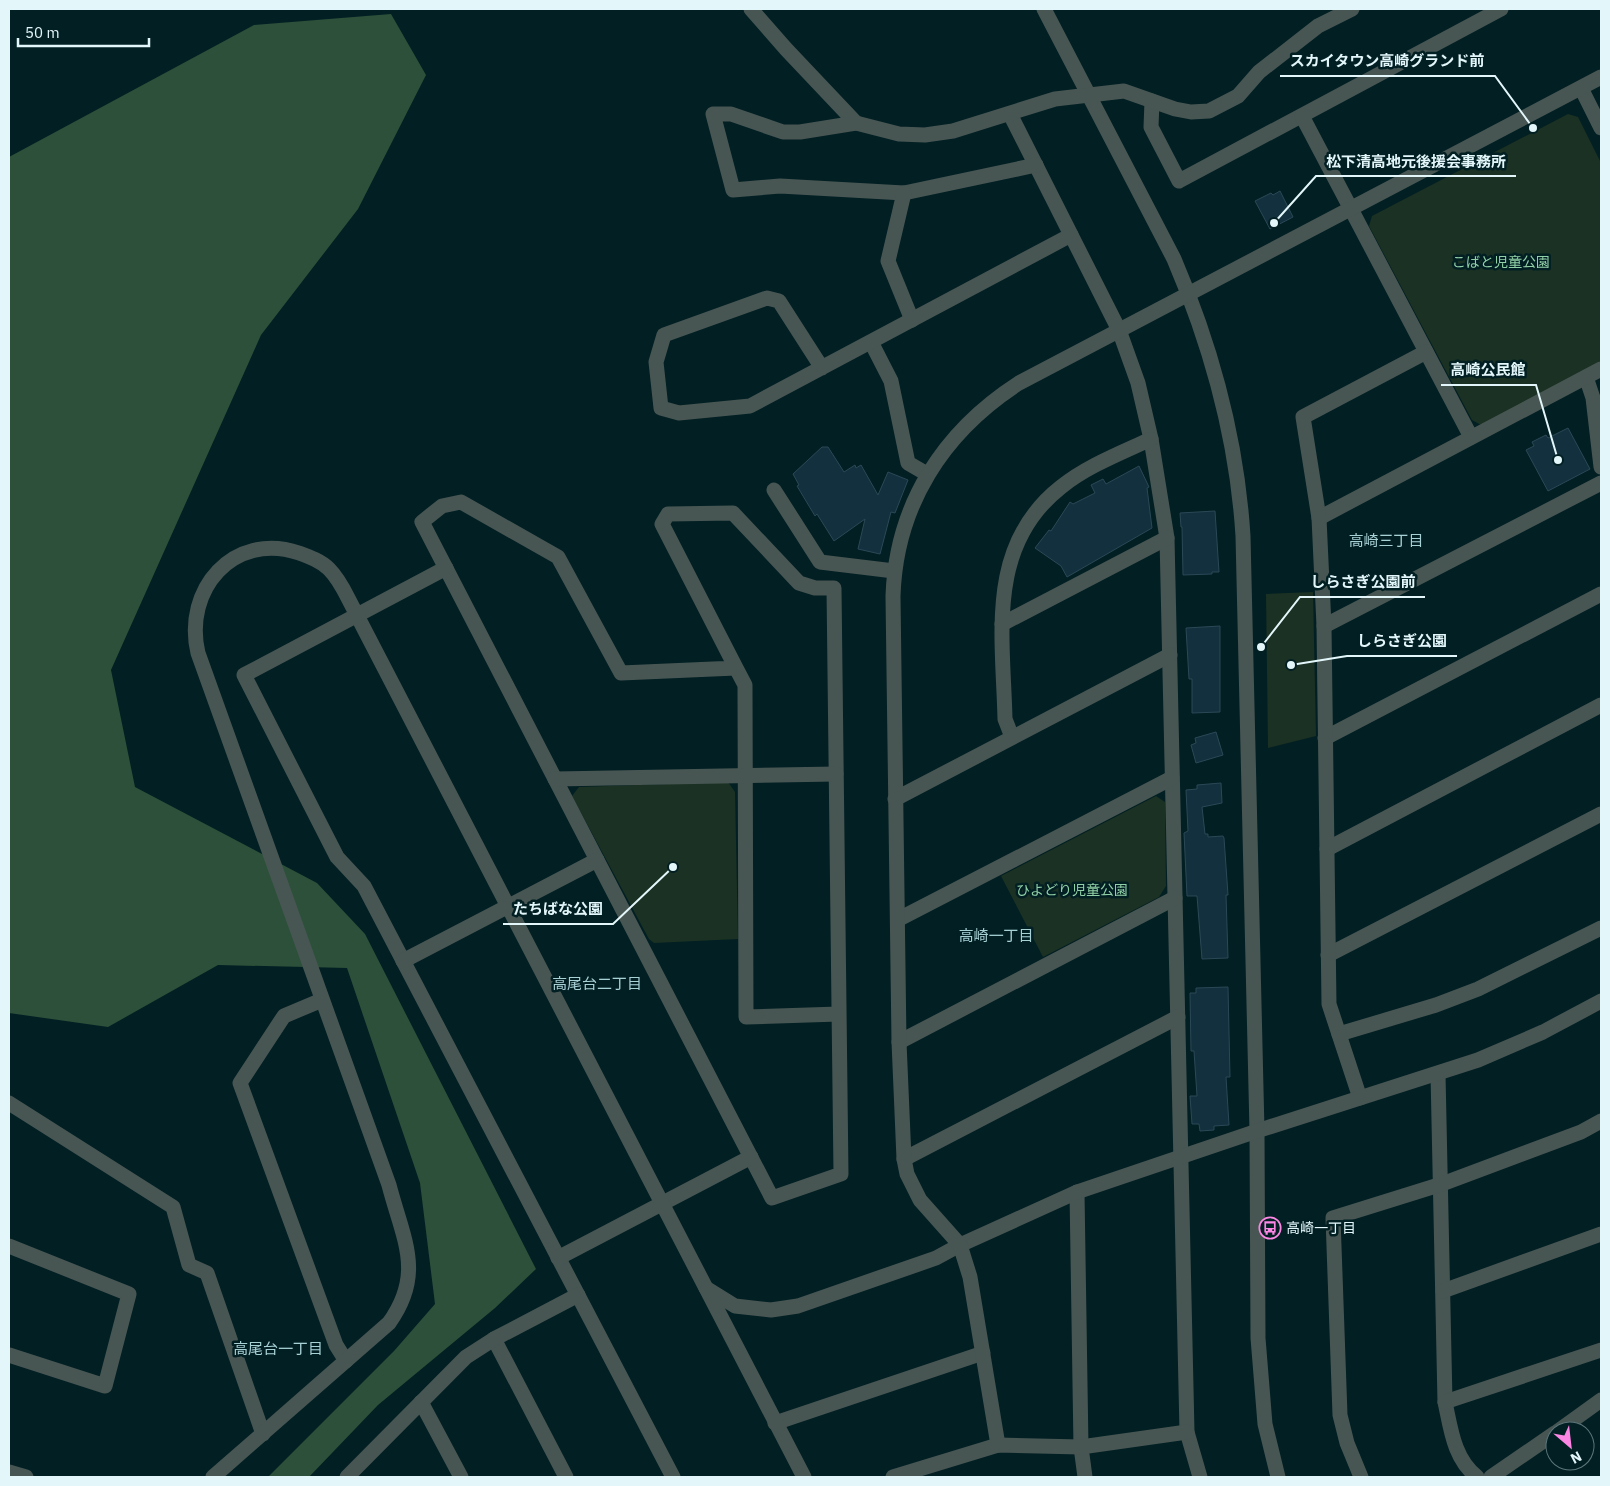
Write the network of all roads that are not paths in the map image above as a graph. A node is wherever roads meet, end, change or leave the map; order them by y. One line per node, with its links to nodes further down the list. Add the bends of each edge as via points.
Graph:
1 (752, 9): 10 (street, via 786,50)
2 (1044, 9): 16 (street, via 1174,259)
3 (1352, 9): 7 (street, via 1318,26 1259,72 1238,96 1209,111 1191,112)
4 (1501, 9): 9 (street)
5 (1601, 77): 6 (street)
6 (1581, 88): 11 (street); 14 (street)
7 (1152, 101): 8 (street, via 1124,91 1055,98); 9 (street, via 1151,127 1180,181)
8 (1010, 114): 10 (street, via 925,136 899,134); 12 (street)
9 (1302, 116): 14 (street)
10 (856, 123): 13 (street, via 783,132 731,114 713,114 733,190 780,186)
11 (1601, 128)
12 (1036, 165): 13 (street); 15 (street)
13 (904, 193): 17 (street, via 888,261)
14 (1351, 209): 16 (street); 20 (street)
15 (1071, 235): 17 (street); 18 (street)
16 (1189, 294): 18 (street); 67 (street, via 1212,356 1226,410 1240,496)
17 (912, 320): 19 (street)
18 (1119, 330): 25 (street, via 1138,383); 27 (street, via 995,399 966,424)
19 (871, 342): 21 (street); 27 (street, via 891,380 908,463)
20 (1426, 352): 24 (street); 30 (street, via 1303,417)
21 (822, 368): 21 (street, via 750,406 679,414 661,408 656,362 664,335 767,298 779,301)
22 (1601, 369): 23 (street)
23 (1586, 377): 24 (street); 26 (street, via 1593,398)
24 (1471, 438): 30 (street)
25 (1151, 439): 31 (street); 36 (street, via 1081,473 1040,506 1012,550 1005,575)
26 (1601, 467)
27 (927, 474): 33 (street, via 904,528)
28 (1601, 483): 37 (street)
29 (774, 490): 33 (street, via 820,562)
30 (1319, 518): 37 (street)
31 (1167, 538): 36 (street); 38 (street)
32 (446, 568): 35 (street); 39 (street, via 422,522 442,506 461,502 558,557 621,673); 46 (street)
33 (894, 571): 47 (street)
34 (1601, 594): 42 (street)
35 (357, 615): 52 (street); 56 (street, via 244,675 337,857 364,886); 57 (street, via 340,583 320,562 290,550 261,549 231,560 207,583 194,626 198,653)
36 (1002, 624): 41 (street, via 1005,719)
37 (1324, 626): 42 (street)
38 (1170, 655): 41 (street); 45 (street)
39 (736, 668): 43 (street, via 662,524 668,514 733,513 799,583 815,588 834,588); 44 (street, via 745,685)
40 (1601, 704): 49 (street)
41 (1012, 737): 47 (street)
42 (1325, 738): 49 (street)
43 (836, 774): 44 (street); 59 (street)
44 (745, 776): 46 (street); 59 (street, via 746,1017)
45 (1172, 778): 51 (street); 53 (street)
46 (555, 779): 50 (street)
47 (895, 799): 53 (street)
48 (1601, 814): 55 (street)
49 (1327, 849): 55 (street)
50 (597, 860): 52 (street); 69 (street)
51 (1175, 898): 60 (street); 62 (street)
52 (508, 906): 56 (street); 73 (street)
53 (899, 919): 62 (street)
54 (1601, 928): 61 (street, via 1478,989)
55 (1328, 956): 61 (street, via 1330,1004)
56 (403, 961): 77 (street)
57 (322, 1000): 85 (street, via 389,1185 409,1263 410,1280 401,1306 389,1323); 85 (street, via 284,1016 240,1083 336,1345)
58 (1601, 1001): 63 (street, via 1543,1032)
59 (839, 1014): 69 (street, via 841,1174 772,1198)
60 (1178, 1017): 68 (street); 70 (street)
61 (1339, 1034): 64 (street)
62 (899, 1042): 70 (street)
63 (1438, 1074): 64 (street); 71 (street)
64 (1360, 1098): 67 (street)
65 (9, 1103): 92 (street, via 173,1208 188,1266 207,1273)
66 (1601, 1121): 71 (street, via 1581,1132)
67 (1257, 1131): 68 (street); 107 (street, via 1260,1384 1265,1424)
68 (1181, 1156): 72 (street); 91 (street)
69 (751, 1157): 73 (street)
70 (904, 1159): 75 (street, via 907,1174 920,1200)
71 (1442, 1184): 79 (street); 108 (street, via 1333,1218 1340,1415)
72 (1077, 1192): 75 (street); 95 (street)
73 (662, 1203): 77 (street); 78 (street)
74 (1601, 1234): 79 (street)
75 (960, 1245): 78 (street, via 936,1258 798,1306 771,1310 735,1306); 83 (street, via 970,1277)
76 (9, 1246): 84 (street, via 129,1294 105,1386)
77 (558, 1258): 80 (street)
78 (706, 1288): 90 (street)
79 (1443, 1291): 88 (street)
80 (578, 1295): 81 (street); 102 (street)
81 (494, 1339): 87 (street, via 466,1357); 101 (street)
82 (1601, 1350): 88 (street)
83 (983, 1353): 90 (street); 94 (street)
84 (9, 1355)
85 (346, 1361): 92 (street)
86 (1601, 1400): 89 (street)
87 (421, 1402): 97 (street); 100 (street)
88 (1445, 1402): 109 (street, via 1460,1459)
89 (1571, 1421)
90 (776, 1423): 103 (street)
91 (1187, 1432): 95 (street); 106 (street)
92 (264, 1434): 99 (street)
93 (1545, 1440): 110 (street)
94 (998, 1445): 95 (street); 104 (street)
95 (1081, 1447): 105 (street)
96 (9, 1472): 98 (street)
97 (350, 1476)
98 (26, 1477)
99 (213, 1477)
100 (461, 1477)
101 (566, 1477)
102 (673, 1477)
103 (804, 1477)
104 (894, 1477)
105 (1085, 1477)
106 (1200, 1477)
107 (1278, 1477)
108 (1361, 1477)
109 (1477, 1477)
110 (1491, 1477)

